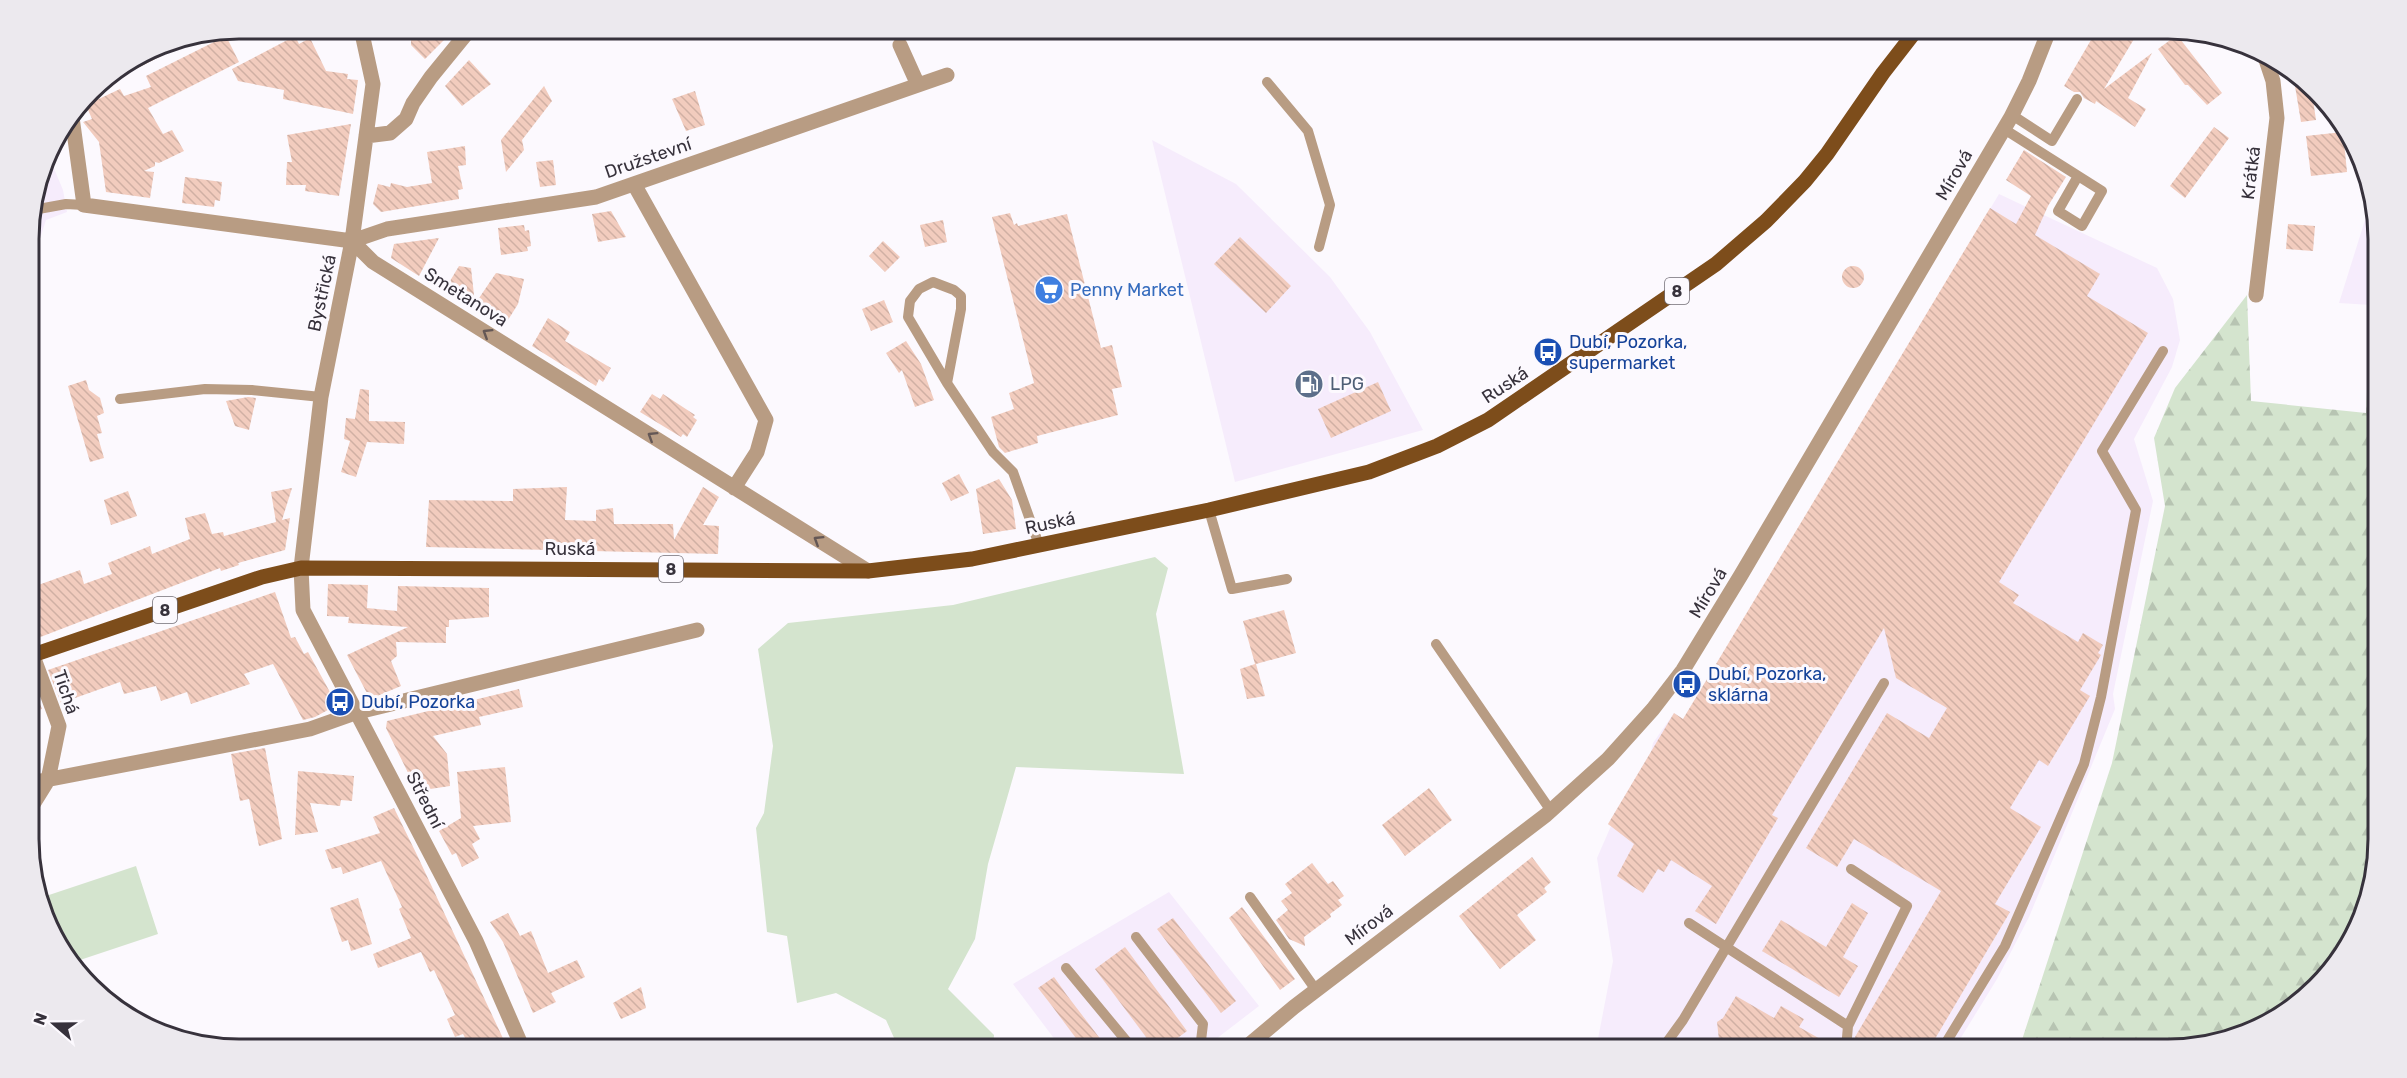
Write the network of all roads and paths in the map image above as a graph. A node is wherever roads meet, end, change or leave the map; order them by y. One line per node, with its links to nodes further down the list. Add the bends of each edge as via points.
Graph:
1 (363, 39): 14 (street, Bystřická, via 374,84)
2 (462, 39): 14 (street, via 419,94 406,119 390,133)
3 (1909, 39): 27 (main road, Ruská / 8, via 1827,154 1766,221 1716,264 1517,402 1469,431 1413,457 1360,474)
4 (2046, 39): 11 (street, Mírová)
5 (900, 45): 9 (street)
6 (2268, 66): 21 (street, Krátká, via 2277,118)
7 (947, 75): 9 (street, Družstevní)
8 (1267, 82): 20 (lane, via 1308,131 1330,205)
9 (918, 84): 16 (street, Družstevní)
10 (2077, 99): 11 (lane, via 2052,141)
11 (2012, 115): 13 (street, Mírová)
12 (73, 127): 17 (street)
13 (2004, 129): 15 (lane); 41 (street, Mírová, via 1683,670 1608,759)
14 (366, 136): 19 (street, Bystřická)
15 (2078, 176): 15 (lane, via 2102,191 2082,226 2058,211)
16 (634, 184): 19 (street, Družstevní, via 596,197 387,229); 26 (street, via 766,420 757,452)
17 (84, 205): 18 (lane); 19 (street)
18 (42, 208)
19 (352, 241): 24 (street, Bystřická); 26 (street, Smetanova, one-way to 19, via 373,262)
20 (1319, 247)
21 (2256, 295)
22 (2163, 351): 55 (lane, via 2102,451 2136,510 2085,764 2005,946)
23 (947, 383): 23 (lane, via 908,317 910,302 920,289 933,282 961,296); 28 (lane, via 993,452 1013,472)
24 (321, 397): 25 (lane, via 205,389); 29 (street, Bystřická)
25 (120, 399)
26 (734, 488): 30 (street, Smetanova, one-way to 26)
27 (1209, 510): 28 (main road, Ruská / 8); 31 (lane, via 1232,589)
28 (1040, 545): 30 (main road, Ruská / 8, via 972,559)
29 (301, 568): 30 (main road, Ruská / 8); 34 (main road, Ruská / 8, via 262,577); 37 (street, Střední, via 303,610)
30 (868, 570)
31 (1287, 579)
32 (697, 630): 37 (street)
33 (1436, 644): 41 (lane)
34 (39, 653)
35 (39, 676): 38 (street, Tichá, via 59,726)
36 (1884, 683): 53 (lane)
37 (357, 712): 38 (street, via 310,729); 49 (street, Střední, via 476,941)
38 (48, 780): 39 (street); 40 (street, Tichá)
39 (39, 782)
40 (39, 794)
41 (1551, 811): 47 (street, Mírová)
42 (1851, 869): 48 (lane, via 1907,906)
43 (1250, 897): 47 (lane)
44 (1689, 923): 48 (lane)
45 (1136, 937): 51 (lane, via 1203,1024)
46 (1066, 968): 50 (lane)
47 (1316, 990): 52 (street, Mírová)
48 (1848, 1026): 54 (lane)
49 (520, 1039)
50 (1125, 1039)
51 (1201, 1039)
52 (1256, 1039)
53 (1669, 1039)
54 (1847, 1039)
55 (1948, 1039)

